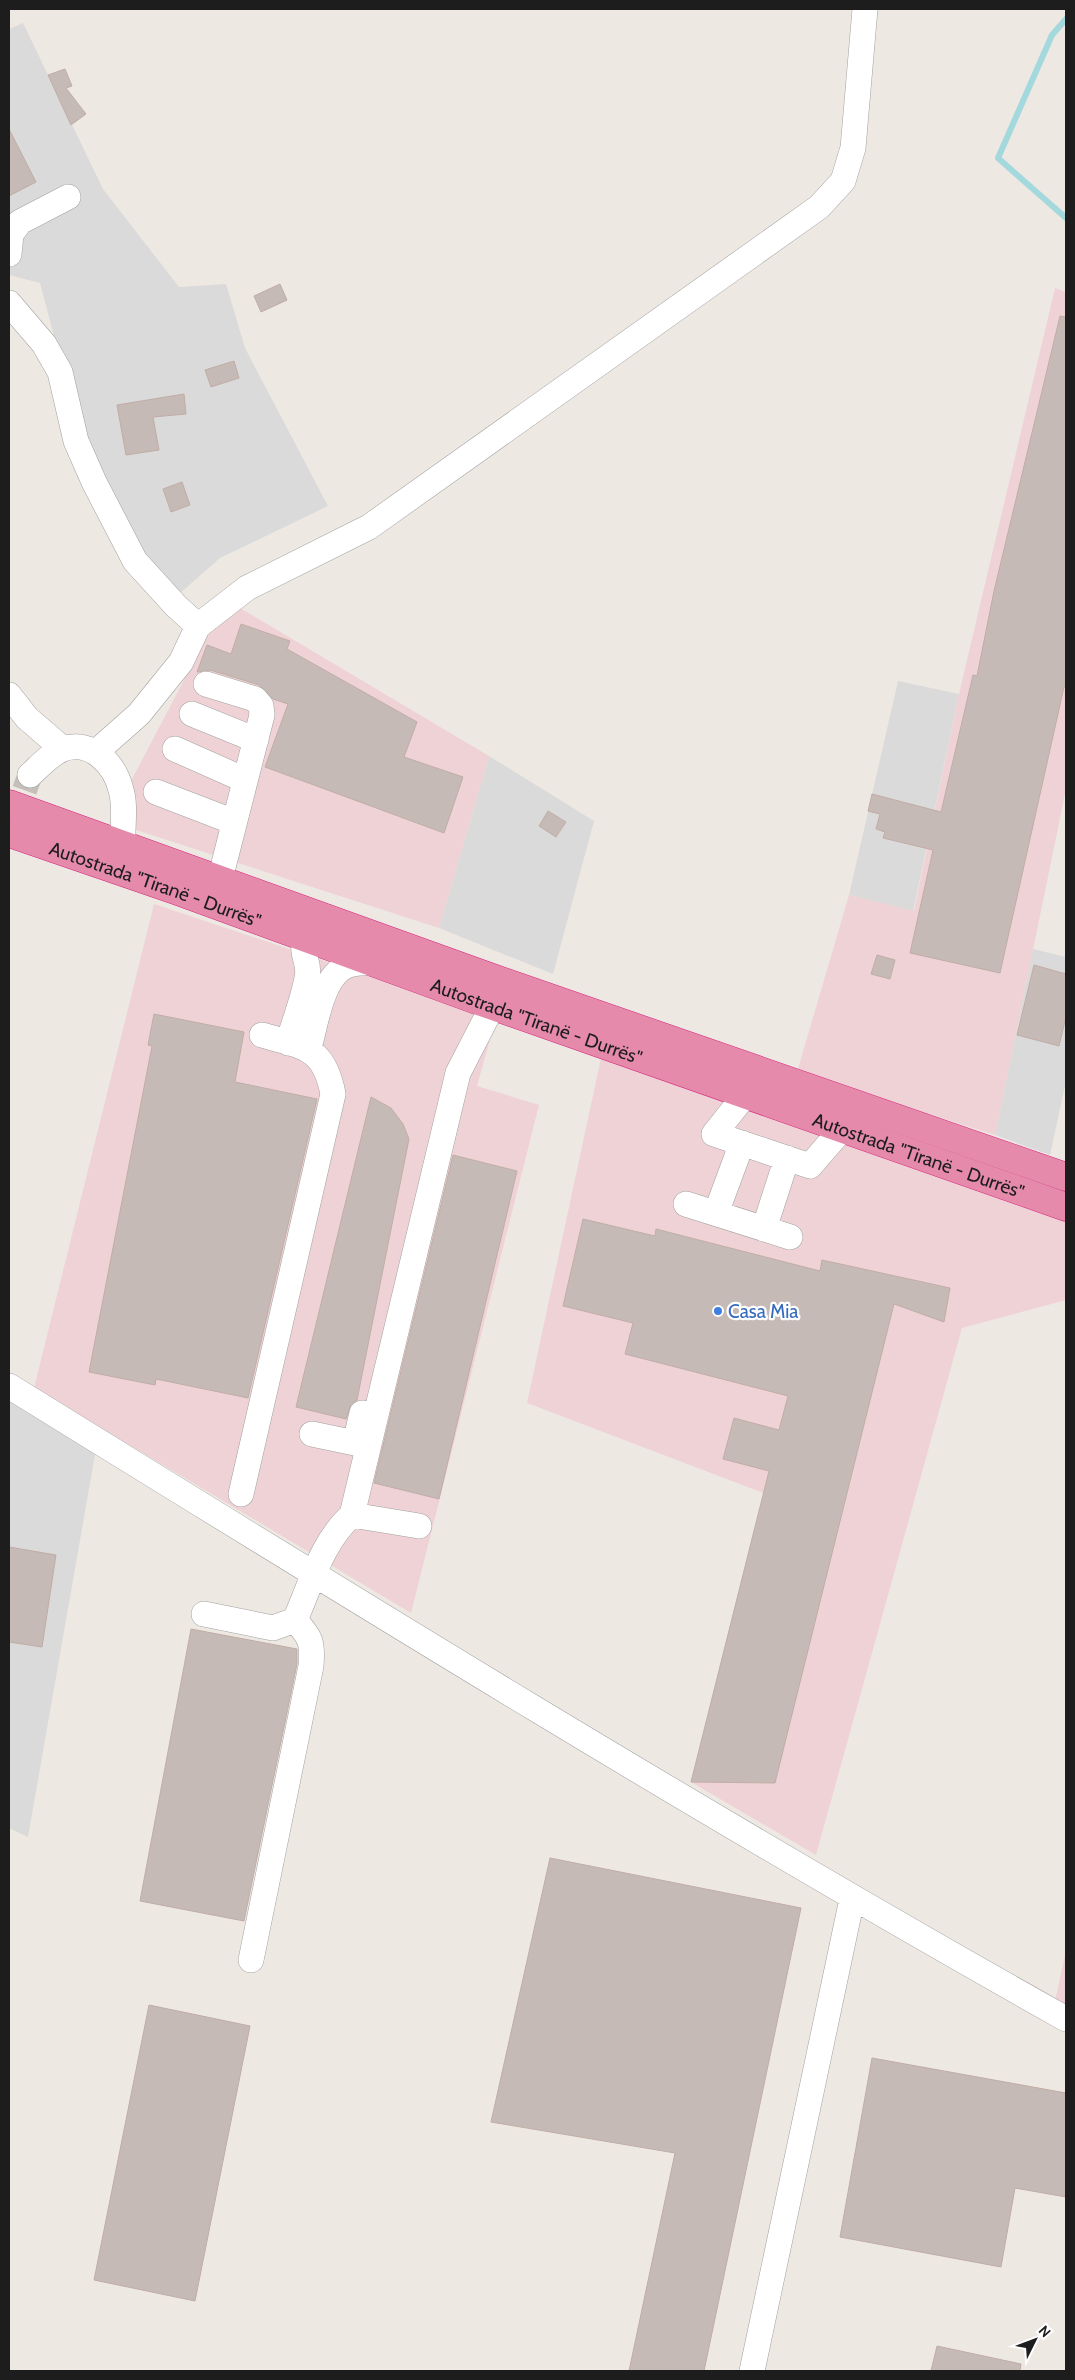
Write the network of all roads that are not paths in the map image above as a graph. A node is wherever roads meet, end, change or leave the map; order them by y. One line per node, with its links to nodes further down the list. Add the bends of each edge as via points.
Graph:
1 (865, 9): 5 (street, via 853,148 843,181 819,207 369,527 247,588)
2 (68, 197): 3 (street, via 20,222 11,234)
3 (9, 254)
4 (9, 303): 5 (street, via 44,344 60,372 76,440 135,561)
5 (198, 626): 12 (street, via 181,662 139,714)
6 (206, 684): 9 (street, via 255,699 261,706 262,715)
7 (9, 696): 10 (street, via 27,718)
8 (192, 714): 9 (street)
9 (256, 740): 14 (street)
10 (63, 749): 12 (street, via 81,748); 13 (street, via 44,760)
11 (175, 749): 14 (street)
12 (96, 752): 19 (street, via 113,769 122,792)
13 (30, 776)
14 (245, 780): 17 (street)
15 (156, 792): 17 (street)
16 (9, 804): 19 (highway, Autostrada "Tiranë - Durrës")
17 (234, 822): 20 (street)
18 (9, 833): 21 (highway, Autostrada "Tiranë - Durrës")
19 (123, 844): 20 (highway, Autostrada "Tiranë - Durrës")
20 (220, 879): 30 (highway, Autostrada "Tiranë - Durrës", via 484,975)
21 (306, 937): 22 (highway, Autostrada "Tiranë - Durrës"); 25 (street, via 302,949 308,977)
22 (380, 963): 23 (highway, Autostrada "Tiranë - Durrës"); 25 (street, via 351,964 336,974 325,988)
23 (486, 1003): 26 (highway, Autostrada "Tiranë - Durrës"); 37 (street, via 446,1068 355,1443); 39 (street, via 458,1073)
24 (262, 1035): 25 (street)
25 (299, 1046): 38 (street, via 322,1063 330,1078 332,1094)
26 (746, 1094): 27 (highway, Autostrada "Tiranë - Durrës"); 28 (street, via 714,1134)
27 (843, 1128): 29 (street, via 810,1166); 32 (highway, Autostrada "Tiranë - Durrës")
28 (742, 1143): 29 (street); 33 (street)
29 (787, 1158): 34 (street)
30 (1066, 1177)
31 (686, 1204): 33 (street)
32 (1066, 1207)
33 (716, 1213): 34 (street)
34 (764, 1229): 35 (street)
35 (790, 1237)
36 (9, 1386): 41 (street)
37 (312, 1434)
38 (241, 1494)
39 (352, 1515): 40 (street); 41 (street, via 329,1540)
40 (419, 1526)
41 (315, 1576): 43 (street); 44 (street)
42 (204, 1614): 43 (street, via 272,1628)
43 (295, 1620): 45 (street, via 309,1636 312,1658)
44 (852, 1899): 46 (street); 47 (street)
45 (251, 1960)
46 (1066, 2019)
47 (752, 2371)

